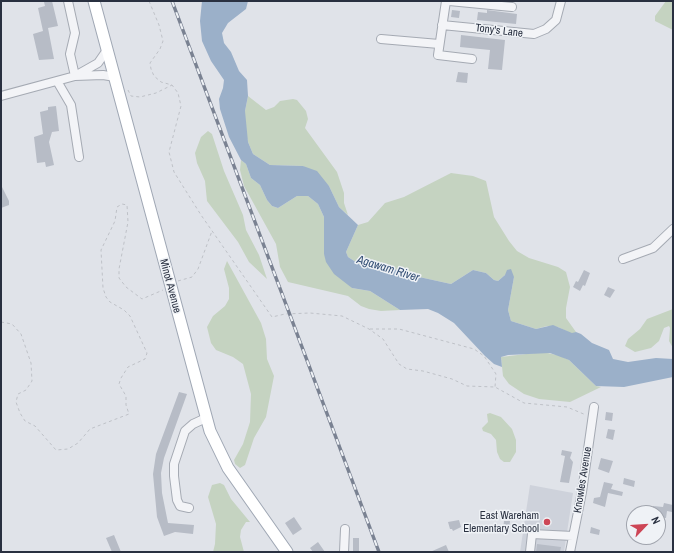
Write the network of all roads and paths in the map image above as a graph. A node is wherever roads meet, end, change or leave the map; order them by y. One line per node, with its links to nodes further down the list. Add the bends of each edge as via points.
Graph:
1 (68, 1): 13 (street, via 75,33 70,54)
2 (94, 1): 11 (main road, Minot Avenue)
3 (149, 1): 16 (path, via 163,41 150,63 151,69 161,82)
4 (446, 1): 8 (street)
5 (449, 1): 7 (street)
6 (561, 1): 8 (street, Tony's Lane, via 556,20 546,29 534,34)
7 (512, 7)
8 (442, 26): 10 (street)
9 (381, 39): 10 (street)
10 (439, 44): 12 (street, via 438,56)
11 (107, 50): 13 (street, via 100,62); 14 (main road, Minot Avenue)
12 (472, 59)
13 (75, 76): 14 (street, via 103,75); 15 (street)
14 (115, 78): 16 (path, via 126,85 131,96 135,97 156,94); 22 (main road, Minot Avenue)
15 (57, 81): 17 (street); 18 (street, via 71,105)
16 (172, 85): 20 (path, via 178,93 181,106 169,152 170,161 182,186)
17 (1, 96)
18 (79, 157)
19 (673, 229): 21 (street, via 653,248)
20 (212, 231): 22 (path, via 198,269 192,277); 24 (path, via 272,317 285,314 327,314 342,316)
21 (623, 259)
22 (170, 286): 23 (path, via 142,300 119,278 128,222 127,205 117,207 113,226 101,250 103,288 110,302 130,316 148,353 145,359 128,366 119,384 126,396 129,414 90,429 78,444 68,449 56,450 20,413 16,402 18,394 26,390 32,381 31,364 21,334 12,324); 27 (main road, Minot Avenue)
23 (1, 322)
24 (369, 329): 25 (path, via 383,339 399,364 407,370 423,371 467,386); 25 (path, via 399,329 474,349 484,356 496,374)
25 (495, 387): 28 (path, via 524,403 567,407)
26 (594, 407): 28 (street, Knowles Avenue)
27 (206, 418): 29 (street, via 193,424 185,432 174,464 177,500 180,506); 32 (main road, Minot Avenue, via 228,468)
28 (591, 419): 31 (street, Knowles Avenue, via 582,492)
29 (189, 508)
30 (345, 529): 33 (street)
31 (573, 536): 34 (street, via 532,534); 35 (street, Knowles Avenue)
32 (287, 552)
33 (344, 552)
34 (530, 552)
35 (570, 552)

